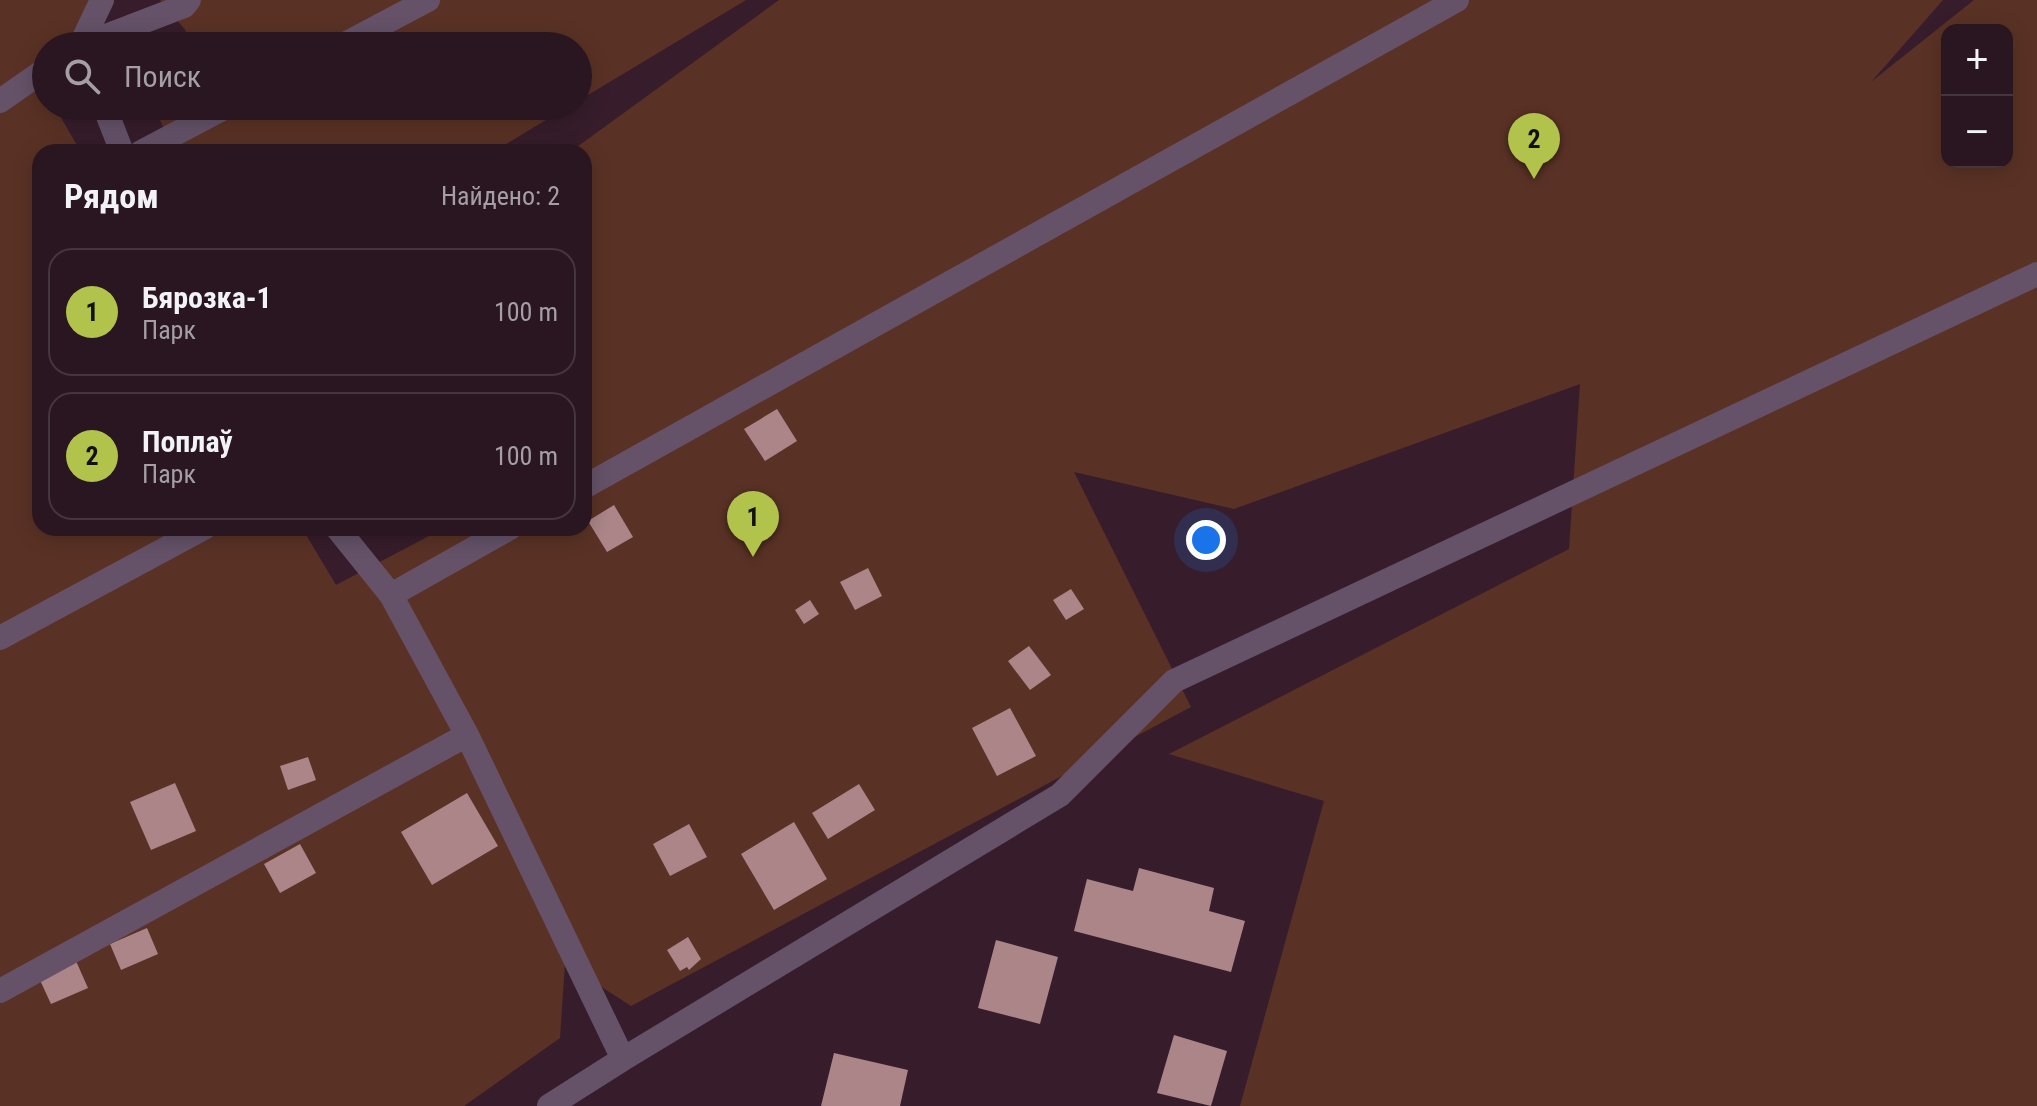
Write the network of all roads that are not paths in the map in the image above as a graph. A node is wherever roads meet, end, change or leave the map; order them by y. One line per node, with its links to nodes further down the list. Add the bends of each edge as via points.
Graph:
1 (102, 0): 5 (street)
2 (189, 0): 6 (street)
3 (428, 0): 7 (street)
4 (1457, 0): 15 (street)
5 (87, 32)
6 (116, 32)
7 (367, 32)
8 (32, 79): 9 (street)
9 (0, 101)
10 (109, 120): 12 (street)
11 (202, 120): 13 (street)
12 (119, 144)
13 (156, 144)
14 (2037, 274): 23 (street, via 1174,681 1060,795)
15 (592, 483)
16 (189, 536): 20 (street)
17 (343, 536): 19 (street)
18 (496, 536): 19 (street)
19 (391, 595): 21 (street)
20 (0, 638)
21 (467, 735): 22 (street); 23 (street)
22 (0, 991)
23 (623, 1059): 24 (street)
24 (549, 1106)

